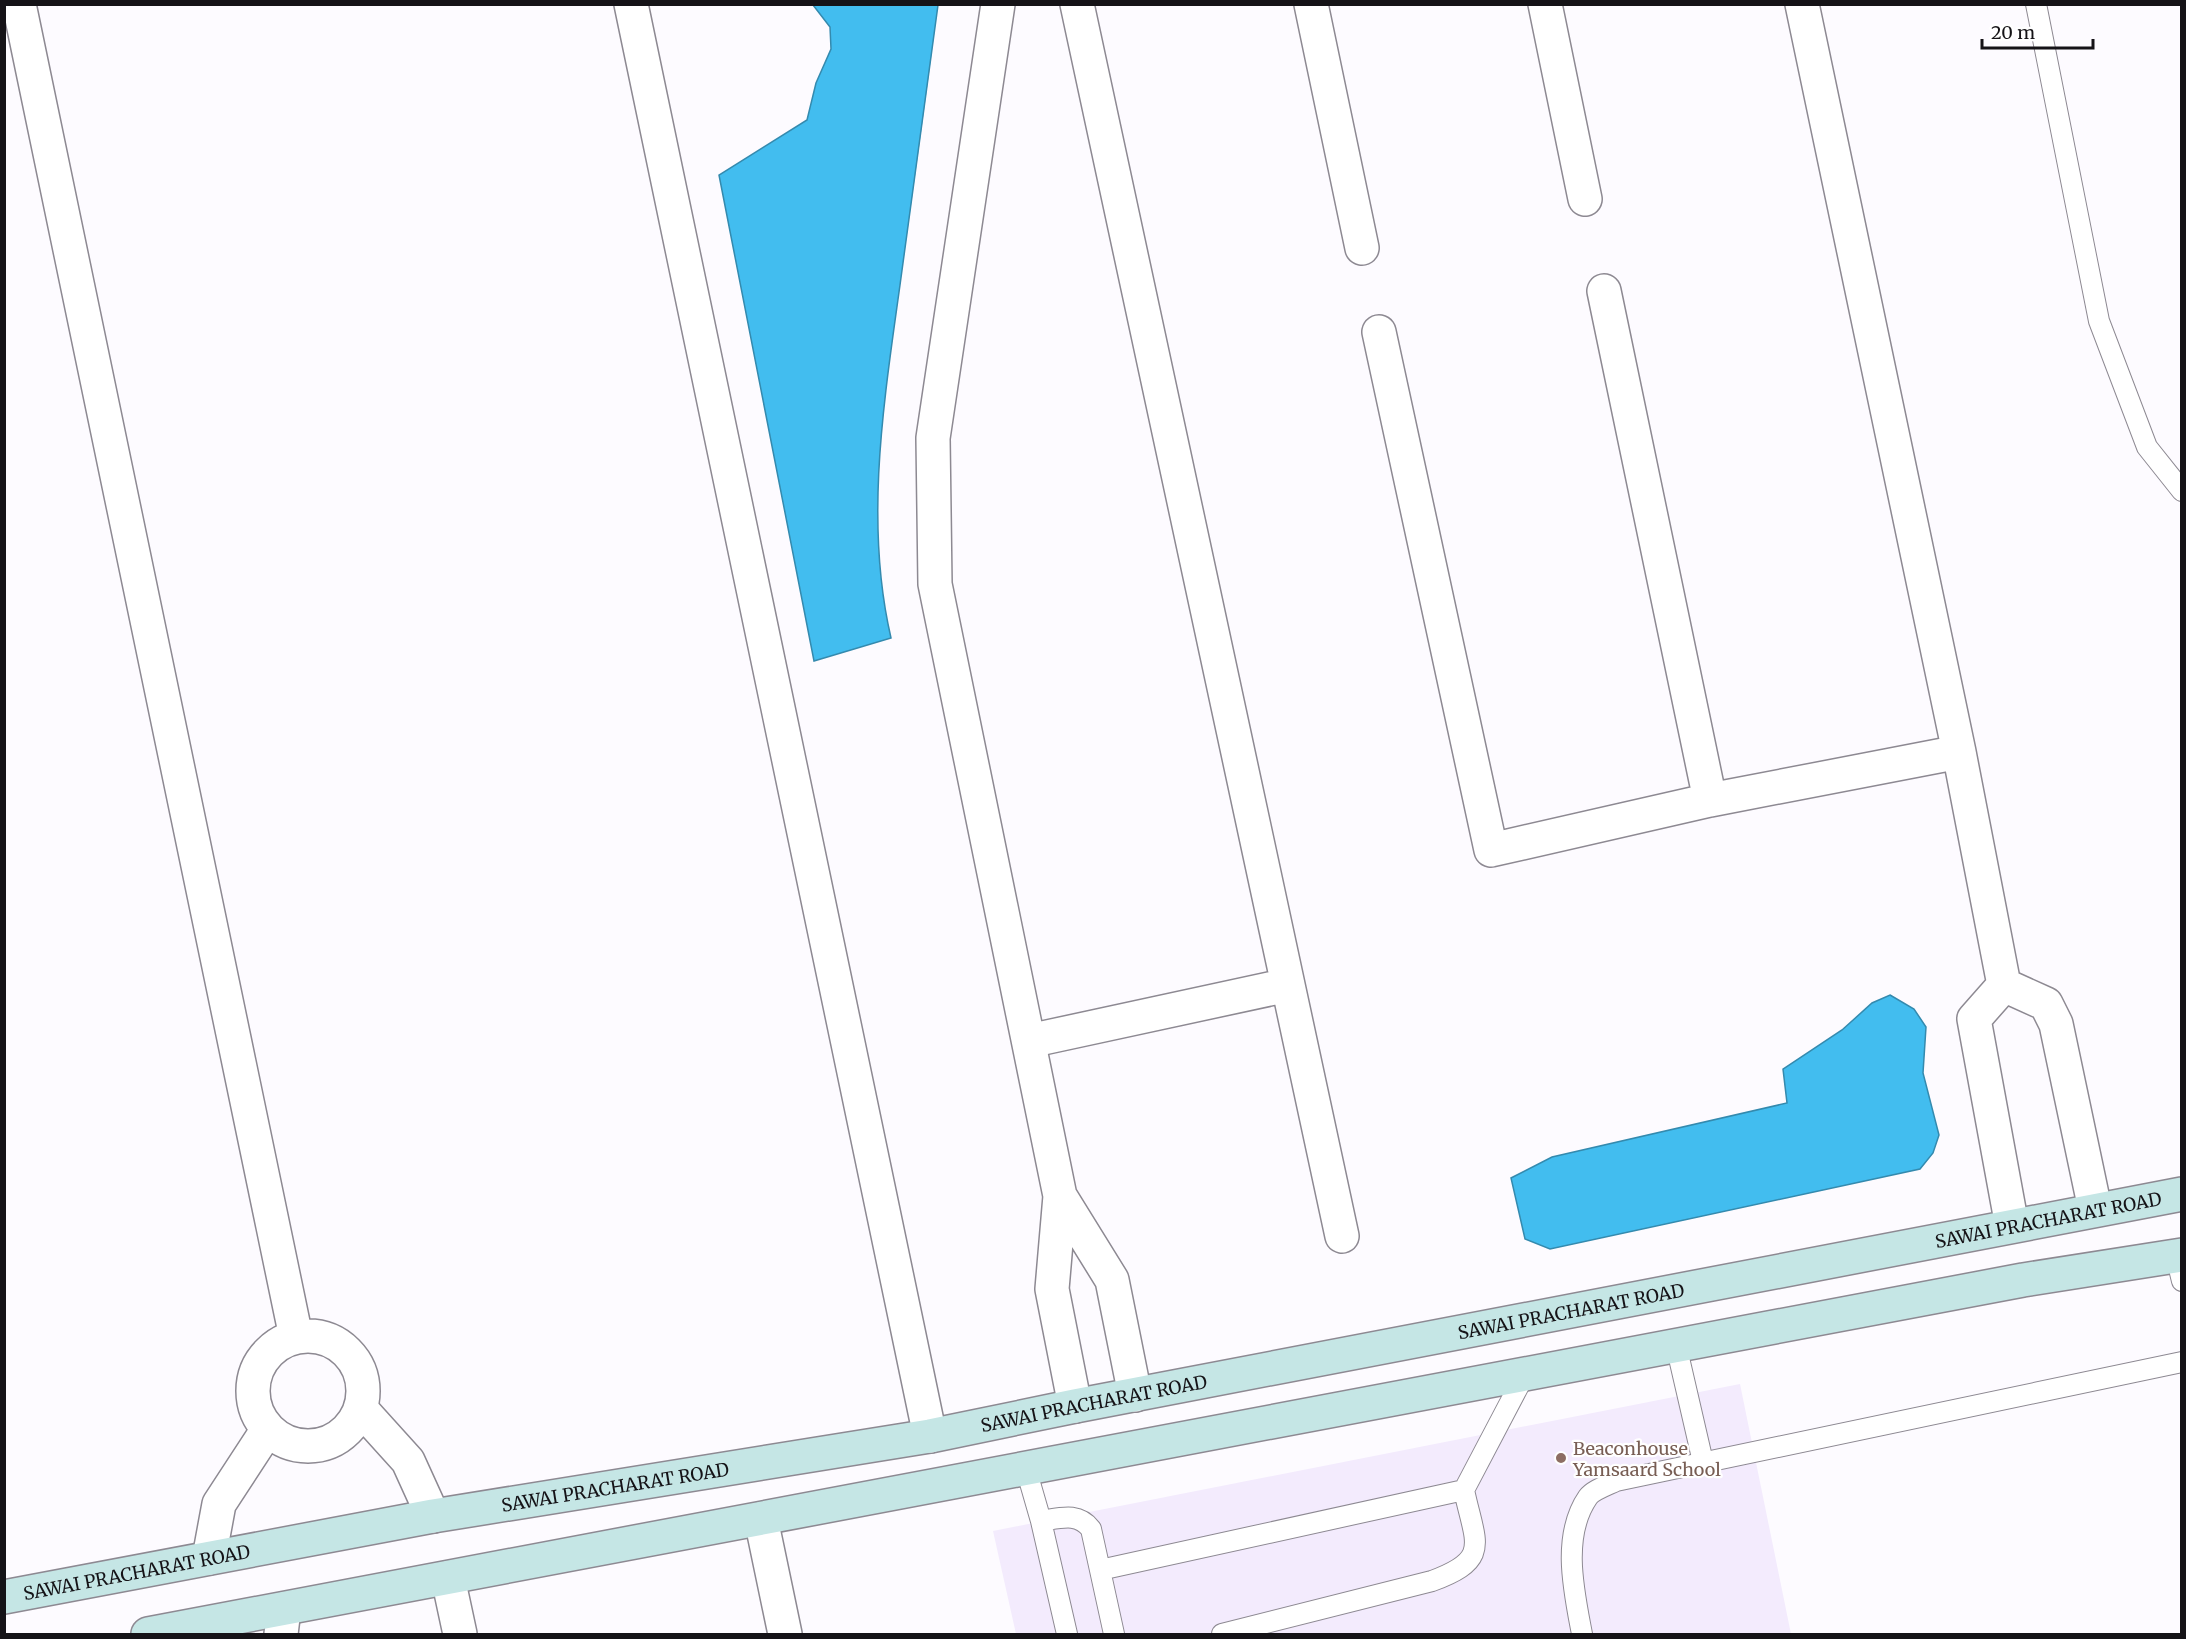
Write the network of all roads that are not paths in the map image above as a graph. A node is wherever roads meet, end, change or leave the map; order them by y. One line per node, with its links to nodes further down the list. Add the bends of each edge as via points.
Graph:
1 (19, 4): 25 (street)
2 (631, 4): 33 (street)
3 (998, 4): 18 (street, via 933,438 935,584)
4 (1077, 4): 16 (street)
5 (1311, 4): 10 (street)
6 (1545, 4): 9 (street)
7 (1802, 4): 14 (street)
8 (2036, 4): 13 (lane, via 2099,321 2146,447)
9 (1585, 200)
10 (1362, 248)
11 (1604, 291): 15 (street)
12 (1379, 332): 15 (street, via 1491,850)
13 (2181, 492)
14 (1959, 752): 15 (street); 17 (street)
15 (1710, 800)
16 (1288, 985): 18 (street); 23 (street)
17 (2004, 985): 21 (street, via 2046,1004 2056,1024); 22 (street, via 1974,1019)
18 (1029, 1041): 20 (street)
19 (2181, 1194): 21 (main road, SAWAI PRACHARAT ROAD)
20 (1060, 1196): 29 (street, via 1112,1280); 30 (street, via 1053,1289)
21 (2095, 1209): 22 (main road, SAWAI PRACHARAT ROAD)
22 (2012, 1226): 29 (main road, SAWAI PRACHARAT ROAD)
23 (1342, 1236)
24 (2180, 1264): 26 (main road, via 2023,1280)
25 (296, 1337): 31 (street, via 328,1340 354,1360 362,1375); 32 (street, via 268,1353 253,1383 254,1400)
26 (1676, 1345): 28 (main road); 34 (lane)
27 (2181, 1362): 34 (lane)
28 (1525, 1374): 35 (main road); 36 (lane)
29 (1135, 1395): 30 (main road, SAWAI PRACHARAT ROAD)
30 (1075, 1406): 33 (main road, SAWAI PRACHARAT ROAD)
31 (361, 1409): 32 (street, via 352,1426 320,1446 301,1446); 37 (street, via 408,1461)
32 (268, 1429): 40 (street, via 219,1504)
33 (930, 1436): 37 (main road, SAWAI PRACHARAT ROAD)
34 (1703, 1462): 51 (lane, via 1616,1481 1589,1495 1575,1523 1572,1577)
35 (1026, 1469): 38 (main road); 39 (lane)
36 (1464, 1490): 41 (lane); 50 (lane, via 1476,1546 1471,1562 1456,1573)
37 (433, 1516): 40 (main road, SAWAI PRACHARAT ROAD)
38 (760, 1519): 42 (main road); 47 (street)
39 (1041, 1521): 41 (lane, via 1073,1516 1084,1520 1091,1529); 48 (lane)
40 (209, 1558): 43 (main road, SAWAI PRACHARAT ROAD)
41 (1100, 1570): 49 (lane)
42 (447, 1578): 44 (main road); 46 (street)
43 (4, 1597)
44 (282, 1622): 45 (main road)
45 (148, 1635)
46 (460, 1635)
47 (785, 1635)
48 (1067, 1635)
49 (1114, 1635)
50 (1222, 1635)
51 (1582, 1635)

